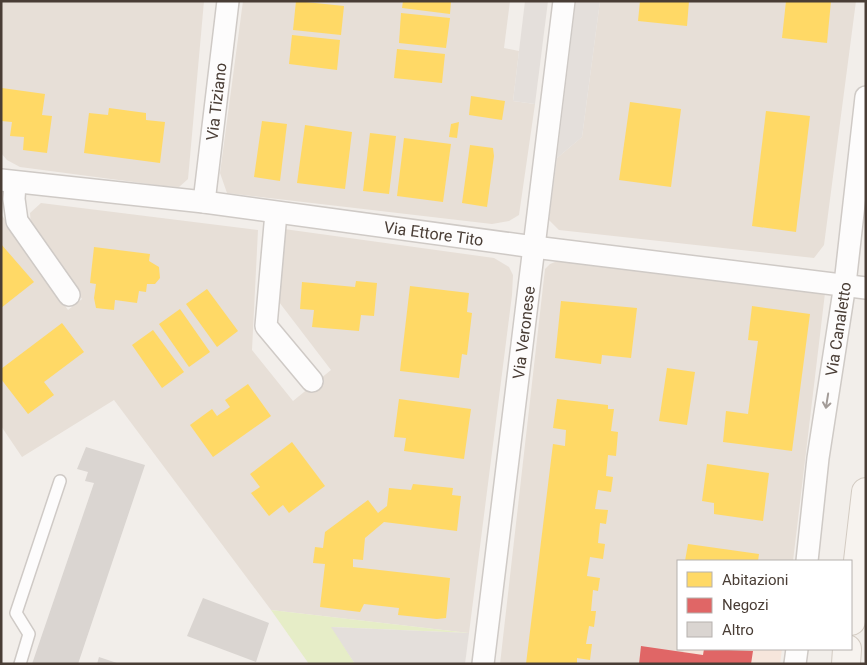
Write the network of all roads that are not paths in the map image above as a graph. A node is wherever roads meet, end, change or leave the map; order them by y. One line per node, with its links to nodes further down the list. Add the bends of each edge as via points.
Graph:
1 (228, 1): 5 (street, Via Tiziano)
2 (564, 1): 7 (street, Via Veronese)
3 (866, 97): 8 (street, Via Canaletto)
4 (8, 182): 5 (street, Via Ettore Tito); 10 (street, via 17,220)
5 (204, 202): 6 (street, Via Ettore Tito)
6 (276, 213): 7 (street, Via Ettore Tito); 11 (street, via 266,326)
7 (534, 247): 8 (street, Via Ettore Tito); 19 (street, Via Veronese)
8 (845, 284): 9 (street, Via Ettore Tito); 14 (street, Via Canaletto, one-way to 14, via 818,458)
9 (866, 288)
10 (69, 295)
11 (312, 381)
12 (60, 481): 18 (lane, via 16,613 29,634)
13 (866, 492): 15 (main road)
14 (807, 560)
15 (852, 612)
16 (797, 650): 20 (street)
17 (848, 650): 21 (main road)
18 (20, 664)
19 (483, 664)
20 (795, 664)
21 (846, 664)

